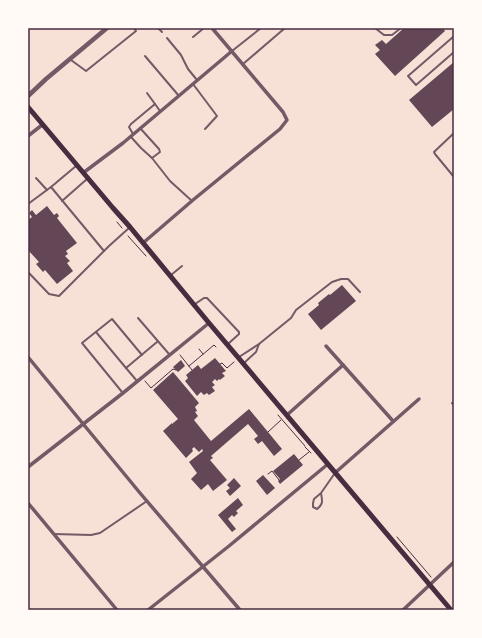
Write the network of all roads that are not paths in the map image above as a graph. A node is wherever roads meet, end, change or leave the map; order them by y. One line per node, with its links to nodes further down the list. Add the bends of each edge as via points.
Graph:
1 (107, 28): 17 (street)
2 (134, 28): 17 (lane, via 136,31 86,71)
3 (158, 28): 10 (lane)
4 (204, 28): 11 (lane)
5 (212, 28): 14 (street)
6 (261, 28): 14 (lane)
7 (285, 28): 18 (lane)
8 (375, 28): 9 (lane, via 384,36 392,35)
9 (401, 28)
10 (162, 32)
11 (193, 37)
12 (453, 37): 15 (lane, via 408,76 416,86)
13 (167, 38): 19 (lane)
14 (232, 51): 18 (street); 19 (street)
15 (454, 52)
16 (145, 56): 23 (lane)
17 (70, 59): 22 (street)
18 (243, 64): 41 (street, via 287,120 280,129)
19 (197, 80): 20 (street)
20 (193, 84): 23 (street); 29 (lane, via 217,116)
21 (147, 93): 24 (lane)
22 (28, 96)
23 (179, 96): 26 (street)
24 (155, 104): 26 (lane); 31 (lane, via 129,126)
25 (28, 107): 27 (main road)
26 (160, 111): 28 (street)
27 (42, 125): 32 (street); 34 (main road)
28 (140, 128): 31 (street); 33 (lane, via 159,149 160,152)
29 (205, 129)
30 (454, 133): 36 (lane, via 434,152)
31 (132, 135): 33 (lane, via 140,148); 35 (street)
32 (28, 136)
33 (152, 158): 41 (lane, via 170,181)
34 (77, 166): 35 (main road); 39 (lane)
35 (83, 173): 38 (main road)
36 (454, 177)
37 (36, 178): 40 (lane)
38 (88, 179): 42 (lane); 44 (main road)
39 (51, 187): 40 (lane); 42 (lane)
40 (47, 190): 43 (lane)
41 (192, 200): 45 (street)
42 (62, 201): 46 (lane)
43 (28, 203)
44 (130, 227): 45 (main road); 46 (lane)
45 (143, 243): 49 (main road)
46 (104, 251): 48 (lane, via 59,296 49,294)
47 (182, 266): 49 (lane)
48 (28, 272)
49 (171, 275): 51 (main road)
50 (360, 292): 57 (lane, via 348,279 332,282)
51 (195, 304): 53 (main road); 56 (lane, via 207,298 238,332 239,334)
52 (138, 318): 55 (lane)
53 (209, 323): 56 (main road); 60 (street)
54 (96, 332): 59 (lane, via 112,319); 65 (lane); 67 (lane, via 82,343)
55 (157, 342): 59 (lane); 60 (lane)
56 (228, 344): 62 (main road)
57 (259, 344): 62 (lane); 63 (lane, via 256,352)
58 (326, 346): 64 (street)
59 (142, 355): 65 (lane)
60 (170, 355): 66 (street)
61 (28, 357): 71 (street)
62 (239, 357): 63 (main road)
63 (244, 363): 69 (main road)
64 (343, 365): 69 (street); 70 (street)
65 (126, 368): 66 (lane)
66 (138, 382): 67 (street)
67 (123, 393): 71 (street)
68 (419, 399): 70 (street)
69 (287, 415): 72 (main road)
70 (393, 422): 74 (street)
71 (83, 423): 73 (street); 76 (street)
72 (328, 464): 74 (main road); 80 (street)
73 (28, 467)
74 (336, 472): 75 (lane); 81 (main road)
75 (321, 493): 75 (lane, via 314,499 313,507 317,509 322,503)
76 (147, 501): 78 (lane, via 100,533); 80 (street)
77 (28, 503): 78 (street)
78 (54, 534): 82 (street)
79 (454, 562): 81 (street)
80 (203, 566): 83 (street); 84 (street)
81 (430, 586): 85 (street); 86 (main road)
82 (117, 610)
83 (148, 610)
84 (240, 610)
85 (402, 610)
86 (451, 610)

